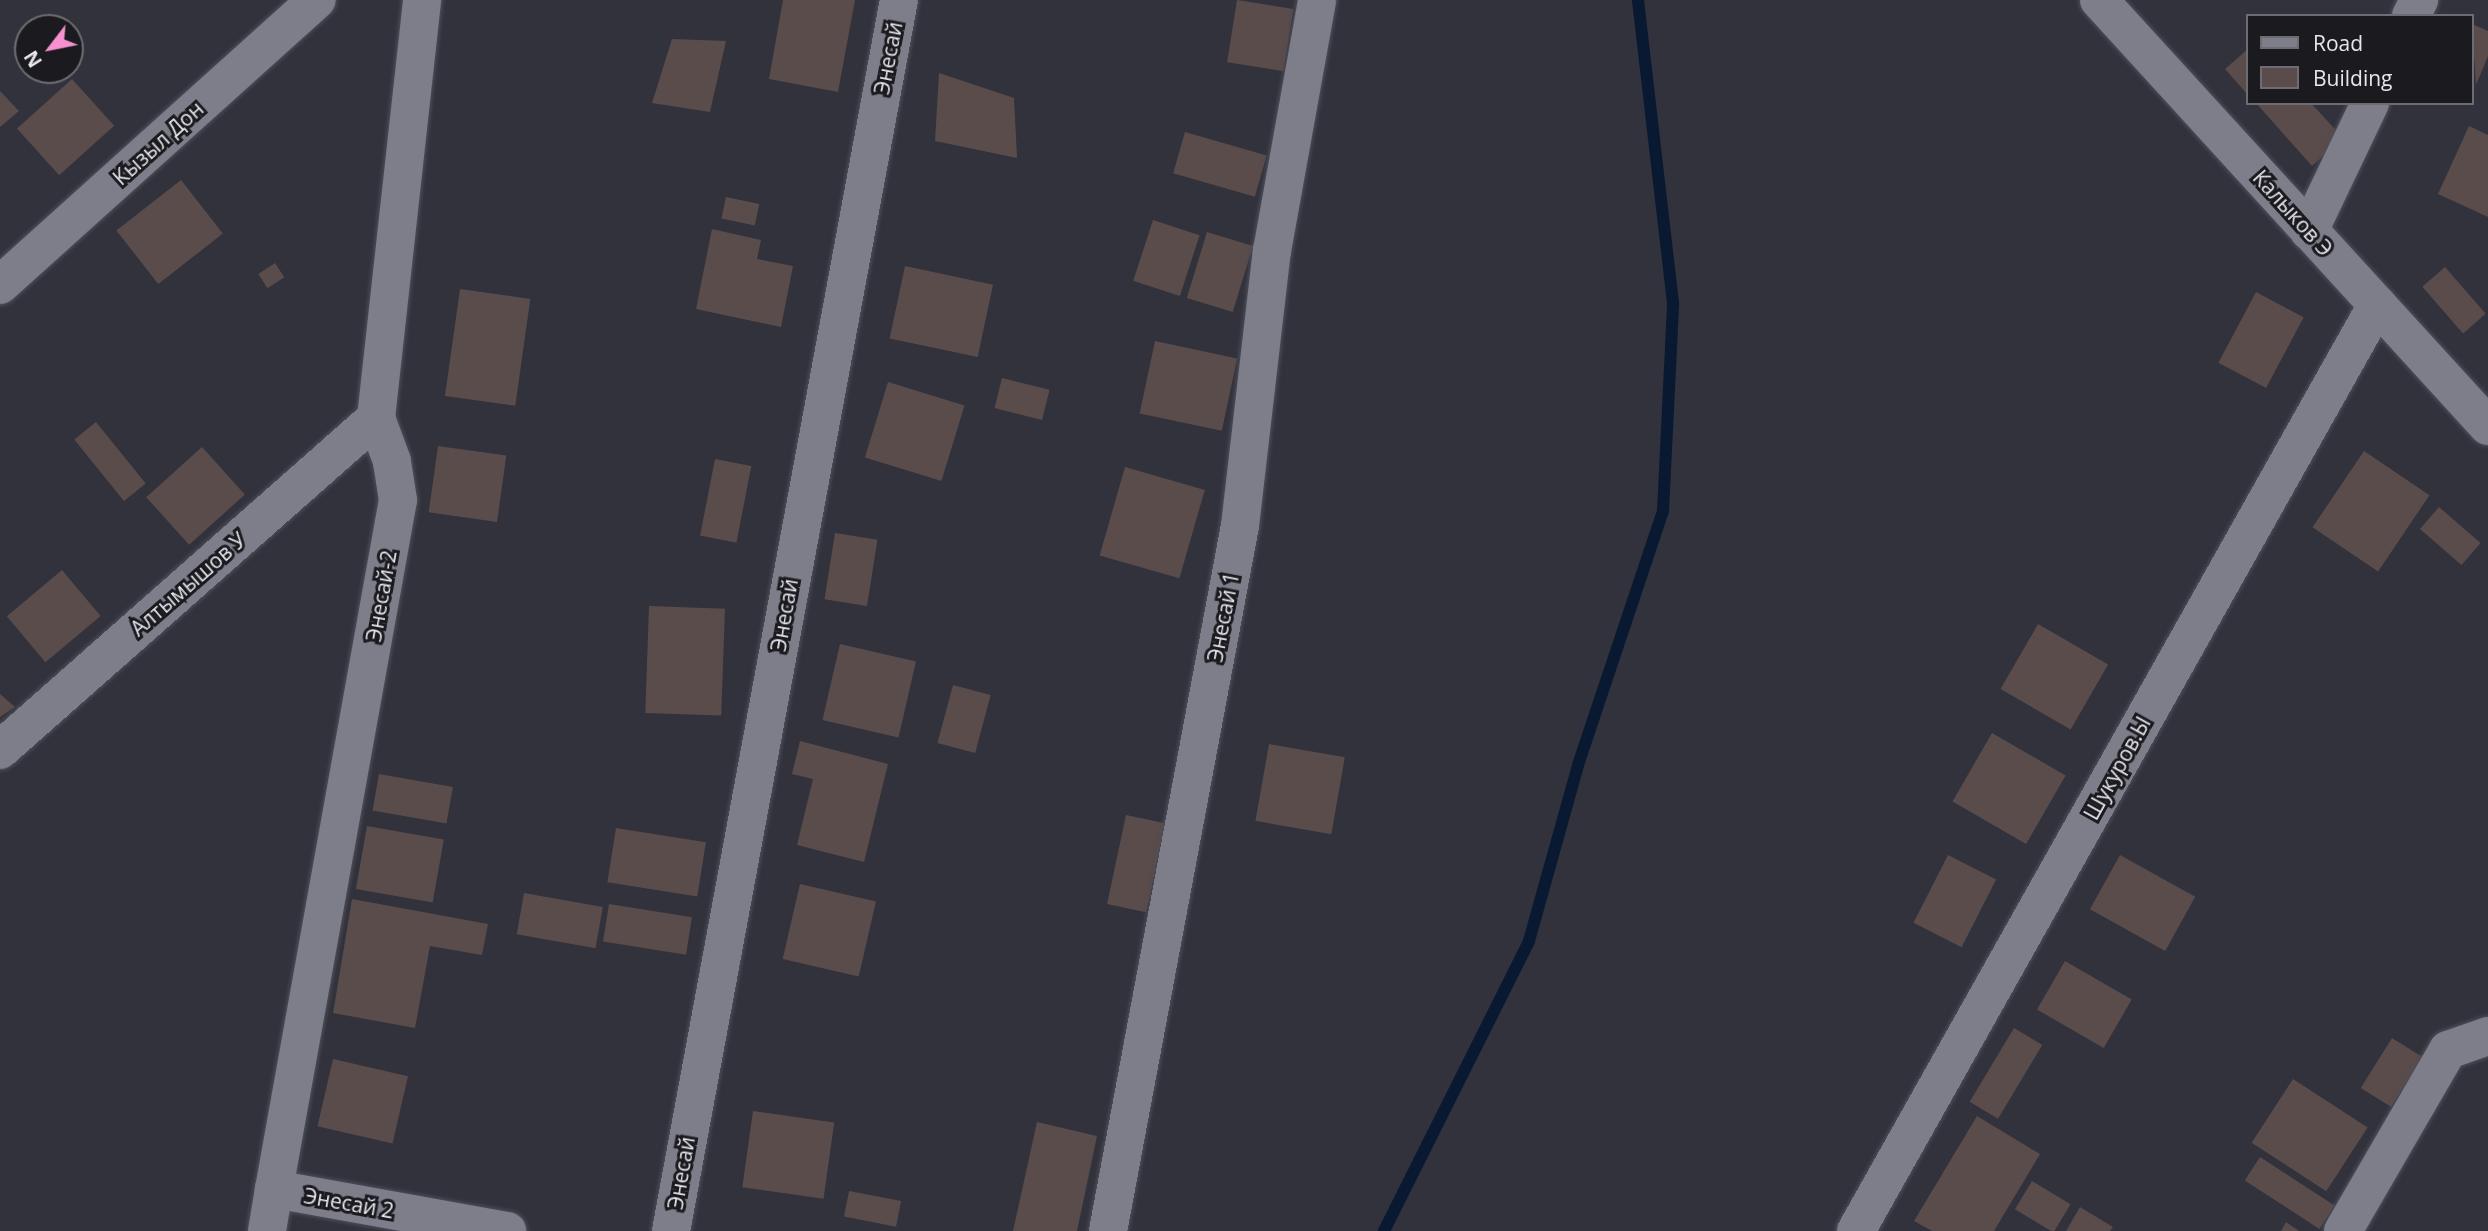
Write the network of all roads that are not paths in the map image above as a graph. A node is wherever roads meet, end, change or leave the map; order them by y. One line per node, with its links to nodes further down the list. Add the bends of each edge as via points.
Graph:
1 (316, 0): 8 (street, Кызыл Дон)
2 (422, 0): 10 (street, Энесай-2)
3 (899, 0): 17 (street, Энесай)
4 (1317, 0): 18 (street, Энесай 1, via 1272,251 1240,526)
5 (2099, 0): 7 (street, Калыков Э)
6 (2369, 105): 7 (street)
7 (2309, 232): 9 (street, Калыков Э)
8 (0, 285)
9 (2377, 305): 11 (street, Калыков Э); 19 (street, Шукуров.Ы)
10 (376, 418): 12 (street, Алтымышов У); 14 (street, Энесай-2, via 392,461 398,500)
11 (2488, 425)
12 (0, 750)
13 (2488, 1036): 20 (street, via 2448,1050)
14 (274, 1189): 15 (street, Энесай 2); 16 (street, Энесай 2)
15 (267, 1231)
16 (508, 1231)
17 (671, 1231)
18 (1108, 1231)
19 (1856, 1231)
20 (2343, 1231)

